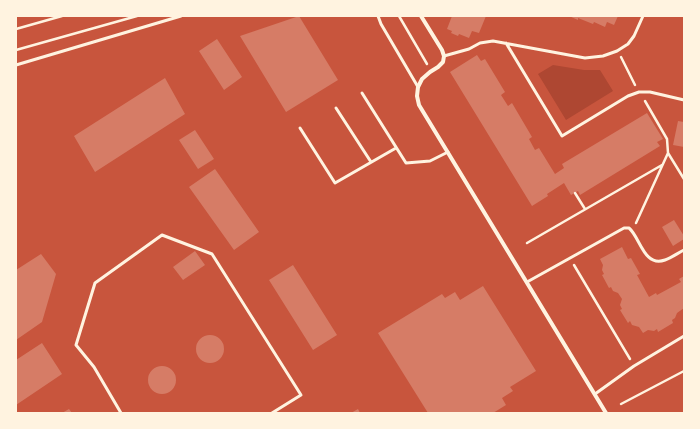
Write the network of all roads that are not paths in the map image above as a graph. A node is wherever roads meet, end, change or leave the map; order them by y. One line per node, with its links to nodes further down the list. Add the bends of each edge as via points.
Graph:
1 (181, 16): 7 (lane)
2 (378, 16): 8 (lane)
3 (421, 16): 6 (street)
4 (643, 16): 5 (lane, via 628,44 603,56 585,58)
5 (506, 43): 6 (lane, via 480,43); 10 (lane, via 562,136 639,92)
6 (444, 56): 8 (street, via 438,67 422,79)
7 (16, 65)
8 (418, 87): 14 (street, via 416,96 420,106)
9 (362, 93): 13 (lane)
10 (684, 100)
11 (336, 108): 15 (lane)
12 (300, 128): 15 (lane, via 335,183)
13 (396, 148): 14 (lane, via 406,163 430,161); 15 (lane)
14 (448, 152): 17 (street)
15 (370, 162)
16 (684, 250): 17 (lane, via 663,261 654,261 647,256 633,231 624,228)
17 (527, 282): 19 (street)
18 (684, 336): 19 (lane, via 634,366)
19 (595, 394): 22 (street)
20 (122, 413): 21 (lane, via 94,367 76,345 95,283 162,235 212,254 301,395)
21 (272, 413)
22 (606, 413)

